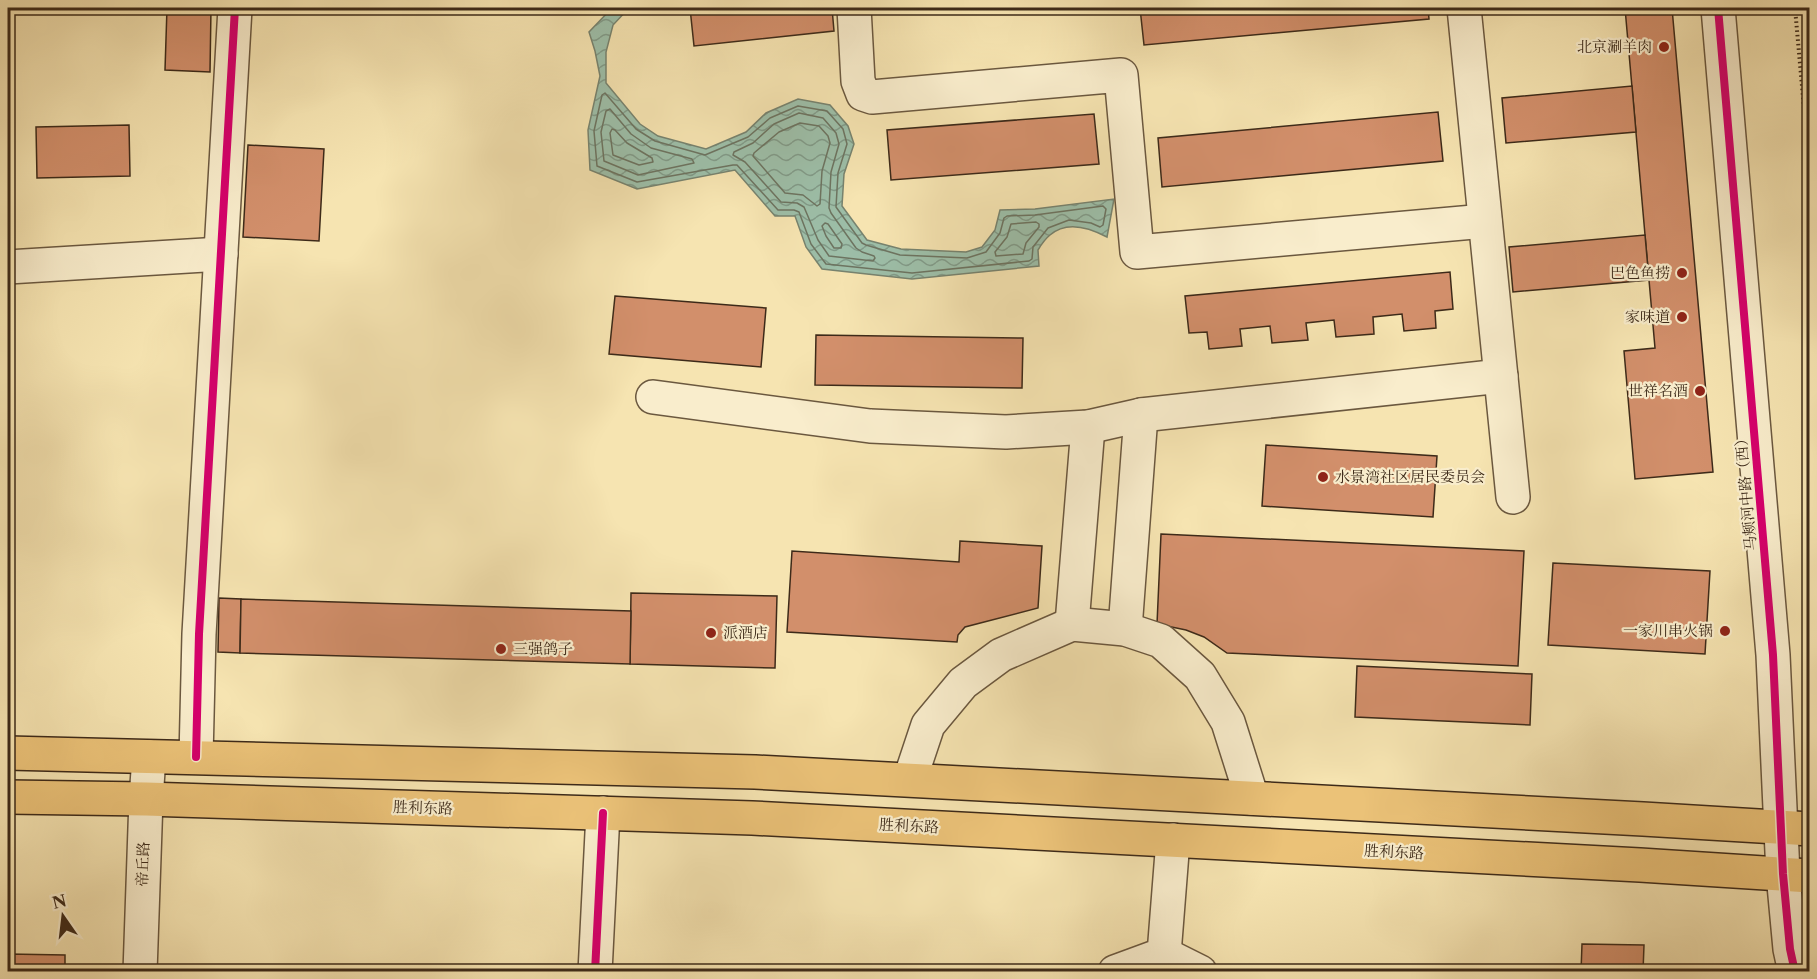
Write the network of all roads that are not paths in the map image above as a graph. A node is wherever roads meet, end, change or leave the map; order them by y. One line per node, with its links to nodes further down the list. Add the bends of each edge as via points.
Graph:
1 (235, 8): 6 (street)
2 (854, 8): 5 (street, via 858,81 863,94 873,97 1121,75 1137,252)
3 (1464, 8): 5 (street)
4 (1718, 8): 23 (street, 马颊河中路（西）, via 1773,655)
5 (1485, 221): 8 (street)
6 (221, 254): 7 (street); 17 (street, via 199,634)
7 (8, 267)
8 (1501, 376): 10 (street); 12 (street)
9 (653, 397): 11 (street, via 870,426 1006,432)
10 (1141, 415): 11 (street); 14 (street)
11 (1088, 427): 13 (street)
12 (1513, 496)
13 (1072, 624): 14 (street); 18 (street, via 1001,655 963,683 928,725)
14 (1125, 629): 20 (street, via 1161,641 1200,676 1228,722)
15 (8, 753): 16 (main road)
16 (149, 757): 17 (main road); 21 (street, 帝丘路)
17 (196, 758): 18 (main road)
18 (910, 779): 20 (main road)
19 (8, 797): 21 (main road, 胜利东路)
20 (1252, 798): 23 (main road)
21 (146, 799): 22 (main road, 胜利东路); 27 (street, 帝丘路)
22 (603, 813): 24 (main road, 胜利东路); 28 (street)
23 (1800, 829): 25 (street, 马颊河中路（西）)
24 (1173, 840): 25 (main road, 胜利东路); 26 (street)
25 (1796, 875): 31 (street, 马颊河中路（西）, via 1790,949)
26 (1164, 954): 29 (street); 30 (street)
27 (140, 972)
28 (595, 972)
29 (1115, 972)
30 (1200, 972)
31 (1795, 972)

